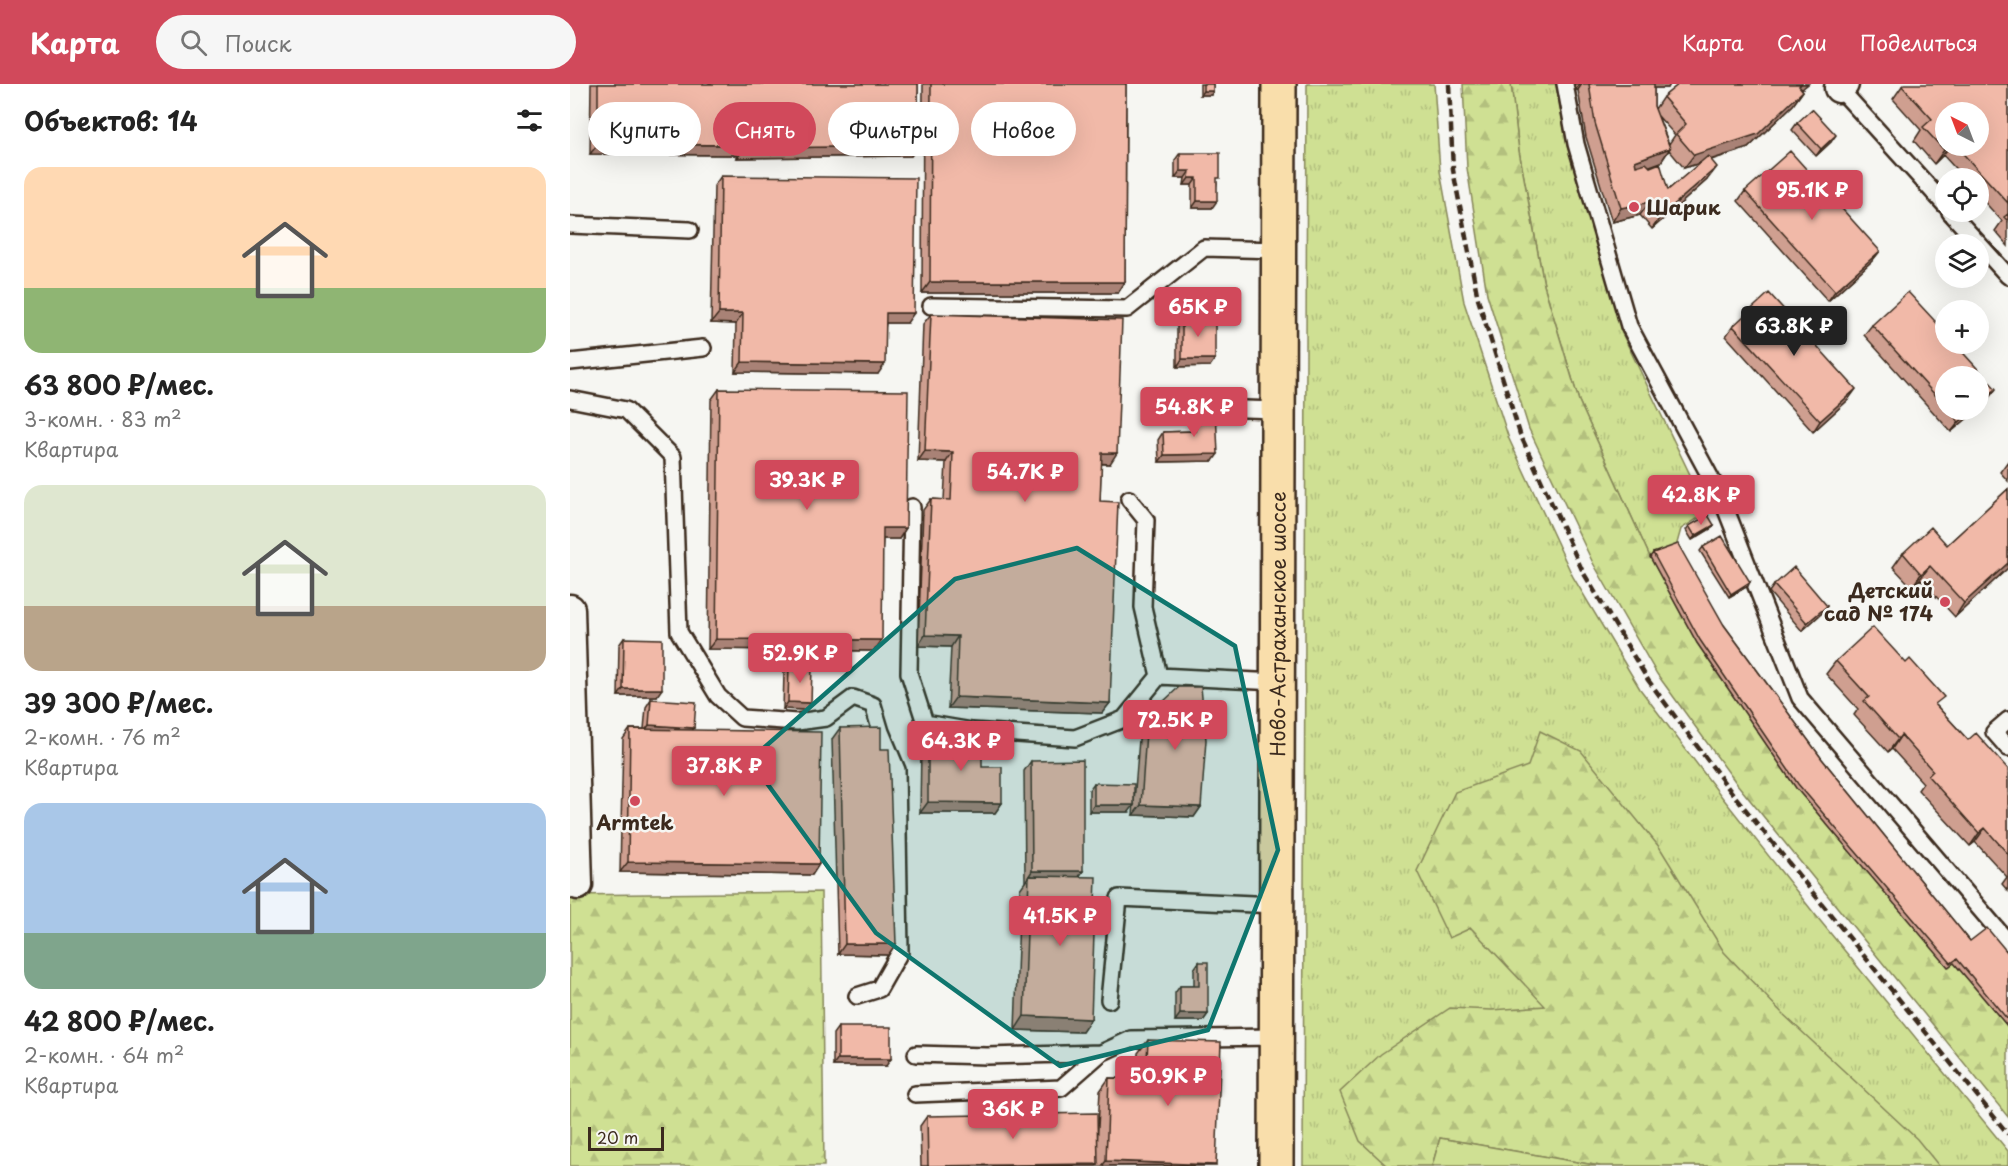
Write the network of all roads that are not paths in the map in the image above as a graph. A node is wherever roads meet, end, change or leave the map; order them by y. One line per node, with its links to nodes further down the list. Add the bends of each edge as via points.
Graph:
1 (1279, 84): 8 (main road, Ново-Астраханское шоссе)
2 (1565, 84): 25 (lane, via 1576,144 1629,326 1721,497 1800,698)
3 (1842, 86): 4 (lane)
4 (1935, 193)
5 (1959, 222): 9 (lane)
6 (570, 225): 7 (lane)
7 (690, 230)
8 (1278, 249): 10 (lane, via 1204,248 1127,309); 15 (main road, Ново-Астраханское шоссе)
9 (2008, 276)
10 (932, 306)
11 (703, 348): 12 (lane)
12 (570, 362)
13 (570, 399): 26 (lane, via 626,410 673,457 679,632 718,696 742,718 797,723 826,718 853,698 873,705 897,770 900,952 879,989)
14 (1161, 404): 15 (lane)
15 (1278, 410): 20 (main road, Ново-Астраханское шоссе)
16 (1129, 499): 19 (lane, via 1146,520 1143,607)
17 (912, 507): 19 (lane, via 909,673 925,723 972,731 1075,738 1124,719)
18 (570, 609): 23 (street)
19 (1158, 676): 20 (lane)
20 (1276, 682): 24 (main road, Ново-Астраханское шоссе)
21 (2008, 720): 22 (lane, via 1994,732)
22 (2008, 748)
23 (575, 876)
24 (1276, 905): 27 (lane, via 1119,898); 28 (main road, Ново-Астраханское шоссе)
25 (2008, 942)
26 (857, 996)
27 (1109, 1000)
28 (1275, 1036): 29 (lane, via 1131,1040); 32 (main road, Ново-Астраханское шоссе)
29 (1101, 1053): 30 (lane); 31 (lane, via 1061,1088)
30 (916, 1054)
31 (915, 1094)
32 (1276, 1166)

